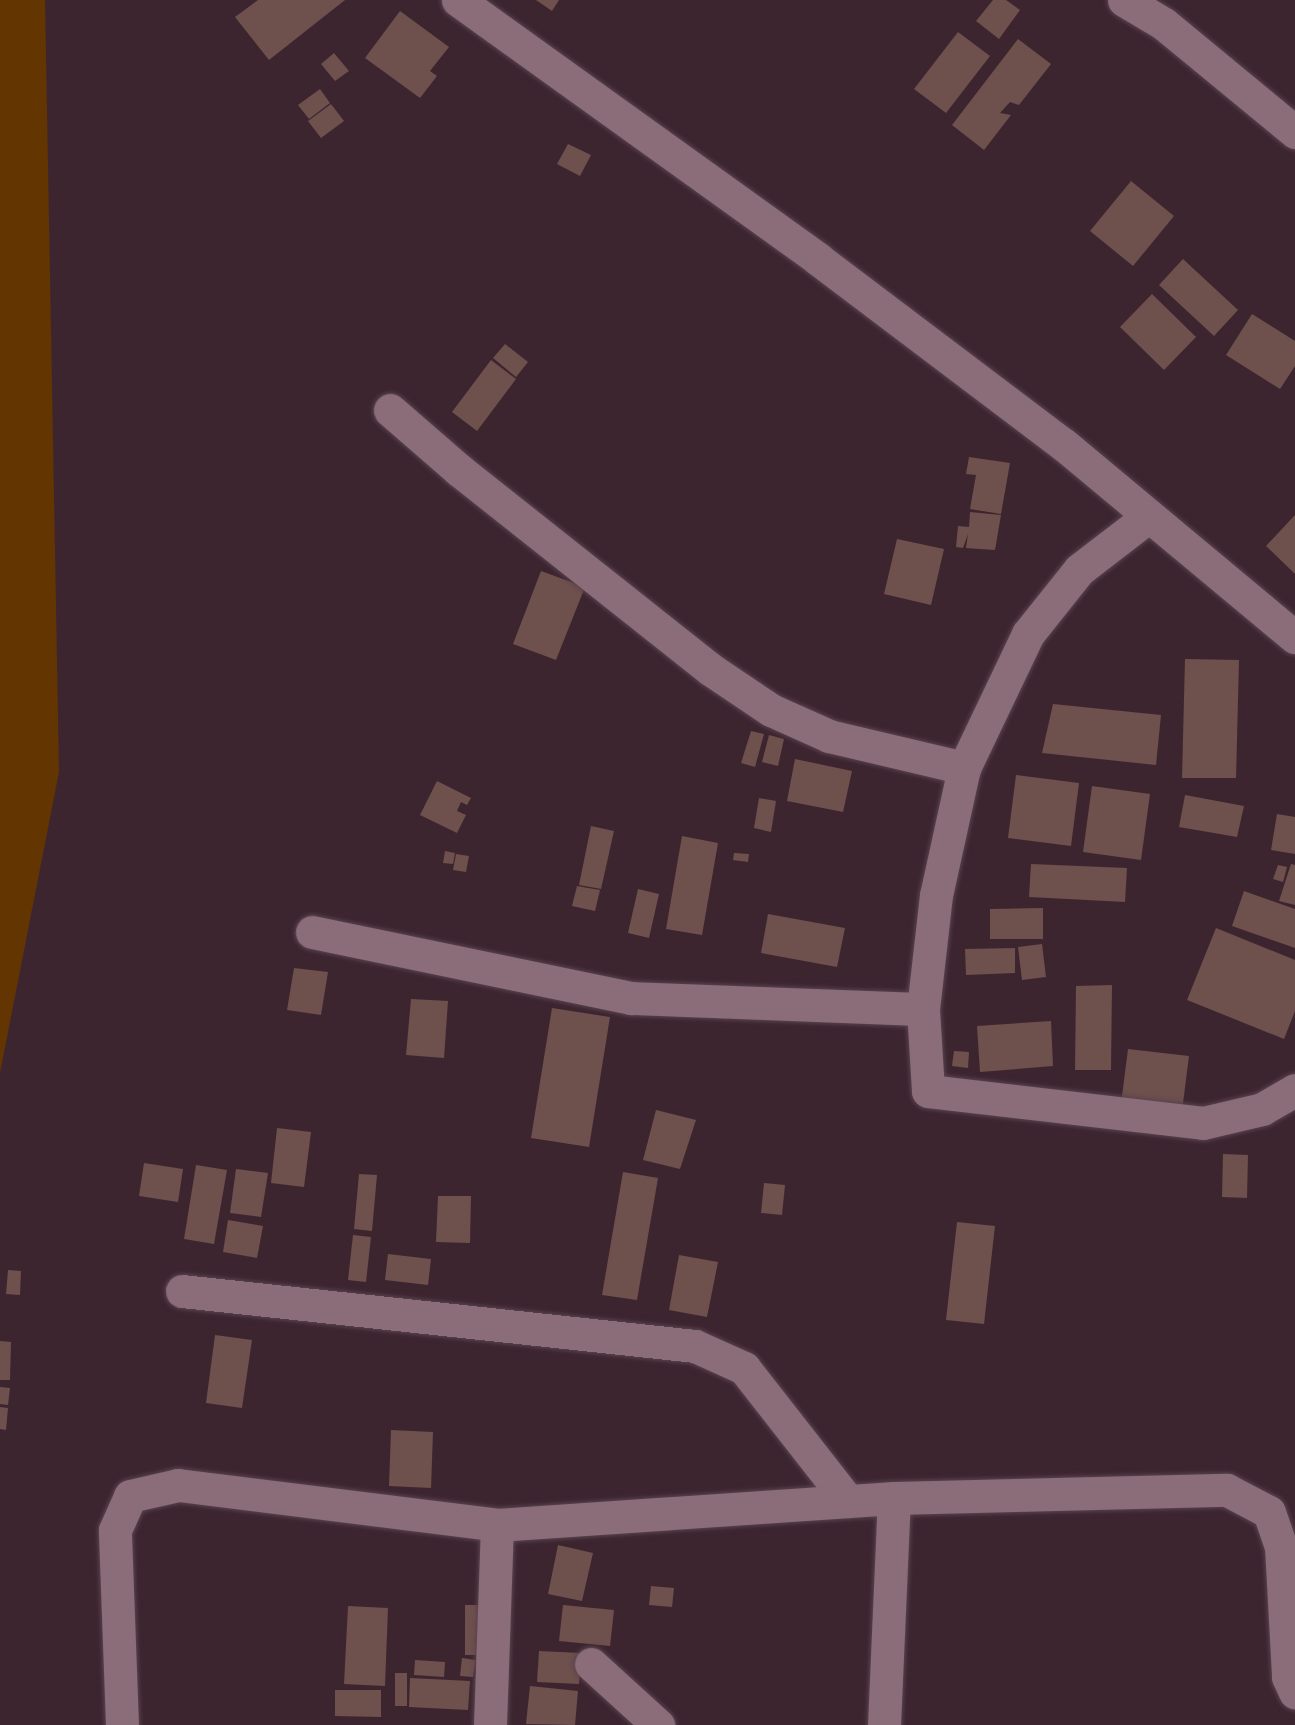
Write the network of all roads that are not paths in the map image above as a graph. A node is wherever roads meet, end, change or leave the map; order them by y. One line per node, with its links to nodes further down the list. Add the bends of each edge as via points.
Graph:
1 (458, 0): 6 (street, via 818,259 1063,444)
2 (1124, 0): 3 (street)
3 (1169, 12): 4 (street)
4 (1295, 132)
5 (390, 410): 8 (street, via 459,470 710,669 771,710 829,736)
6 (1149, 516): 7 (street); 8 (street, via 1079,570 1028,634)
7 (1295, 637)
8 (964, 768): 10 (street, via 936,895)
9 (312, 932): 10 (street, via 631,998)
10 (922, 1009): 11 (street, via 928,1091 1203,1123 1262,1109)
11 (1295, 1090)
12 (182, 1290): 14 (street, via 695,1346 744,1368)
13 (894, 1498): 14 (street); 17 (street, via 1227,1490 1269,1512 1281,1546 1288,1677); 21 (street)
14 (848, 1501): 15 (street)
15 (497, 1525): 18 (street, via 177,1485 130,1496 115,1530); 19 (street)
16 (591, 1664): 20 (street)
17 (1295, 1692)
18 (122, 1725)
19 (490, 1725)
20 (658, 1725)
21 (884, 1725)

